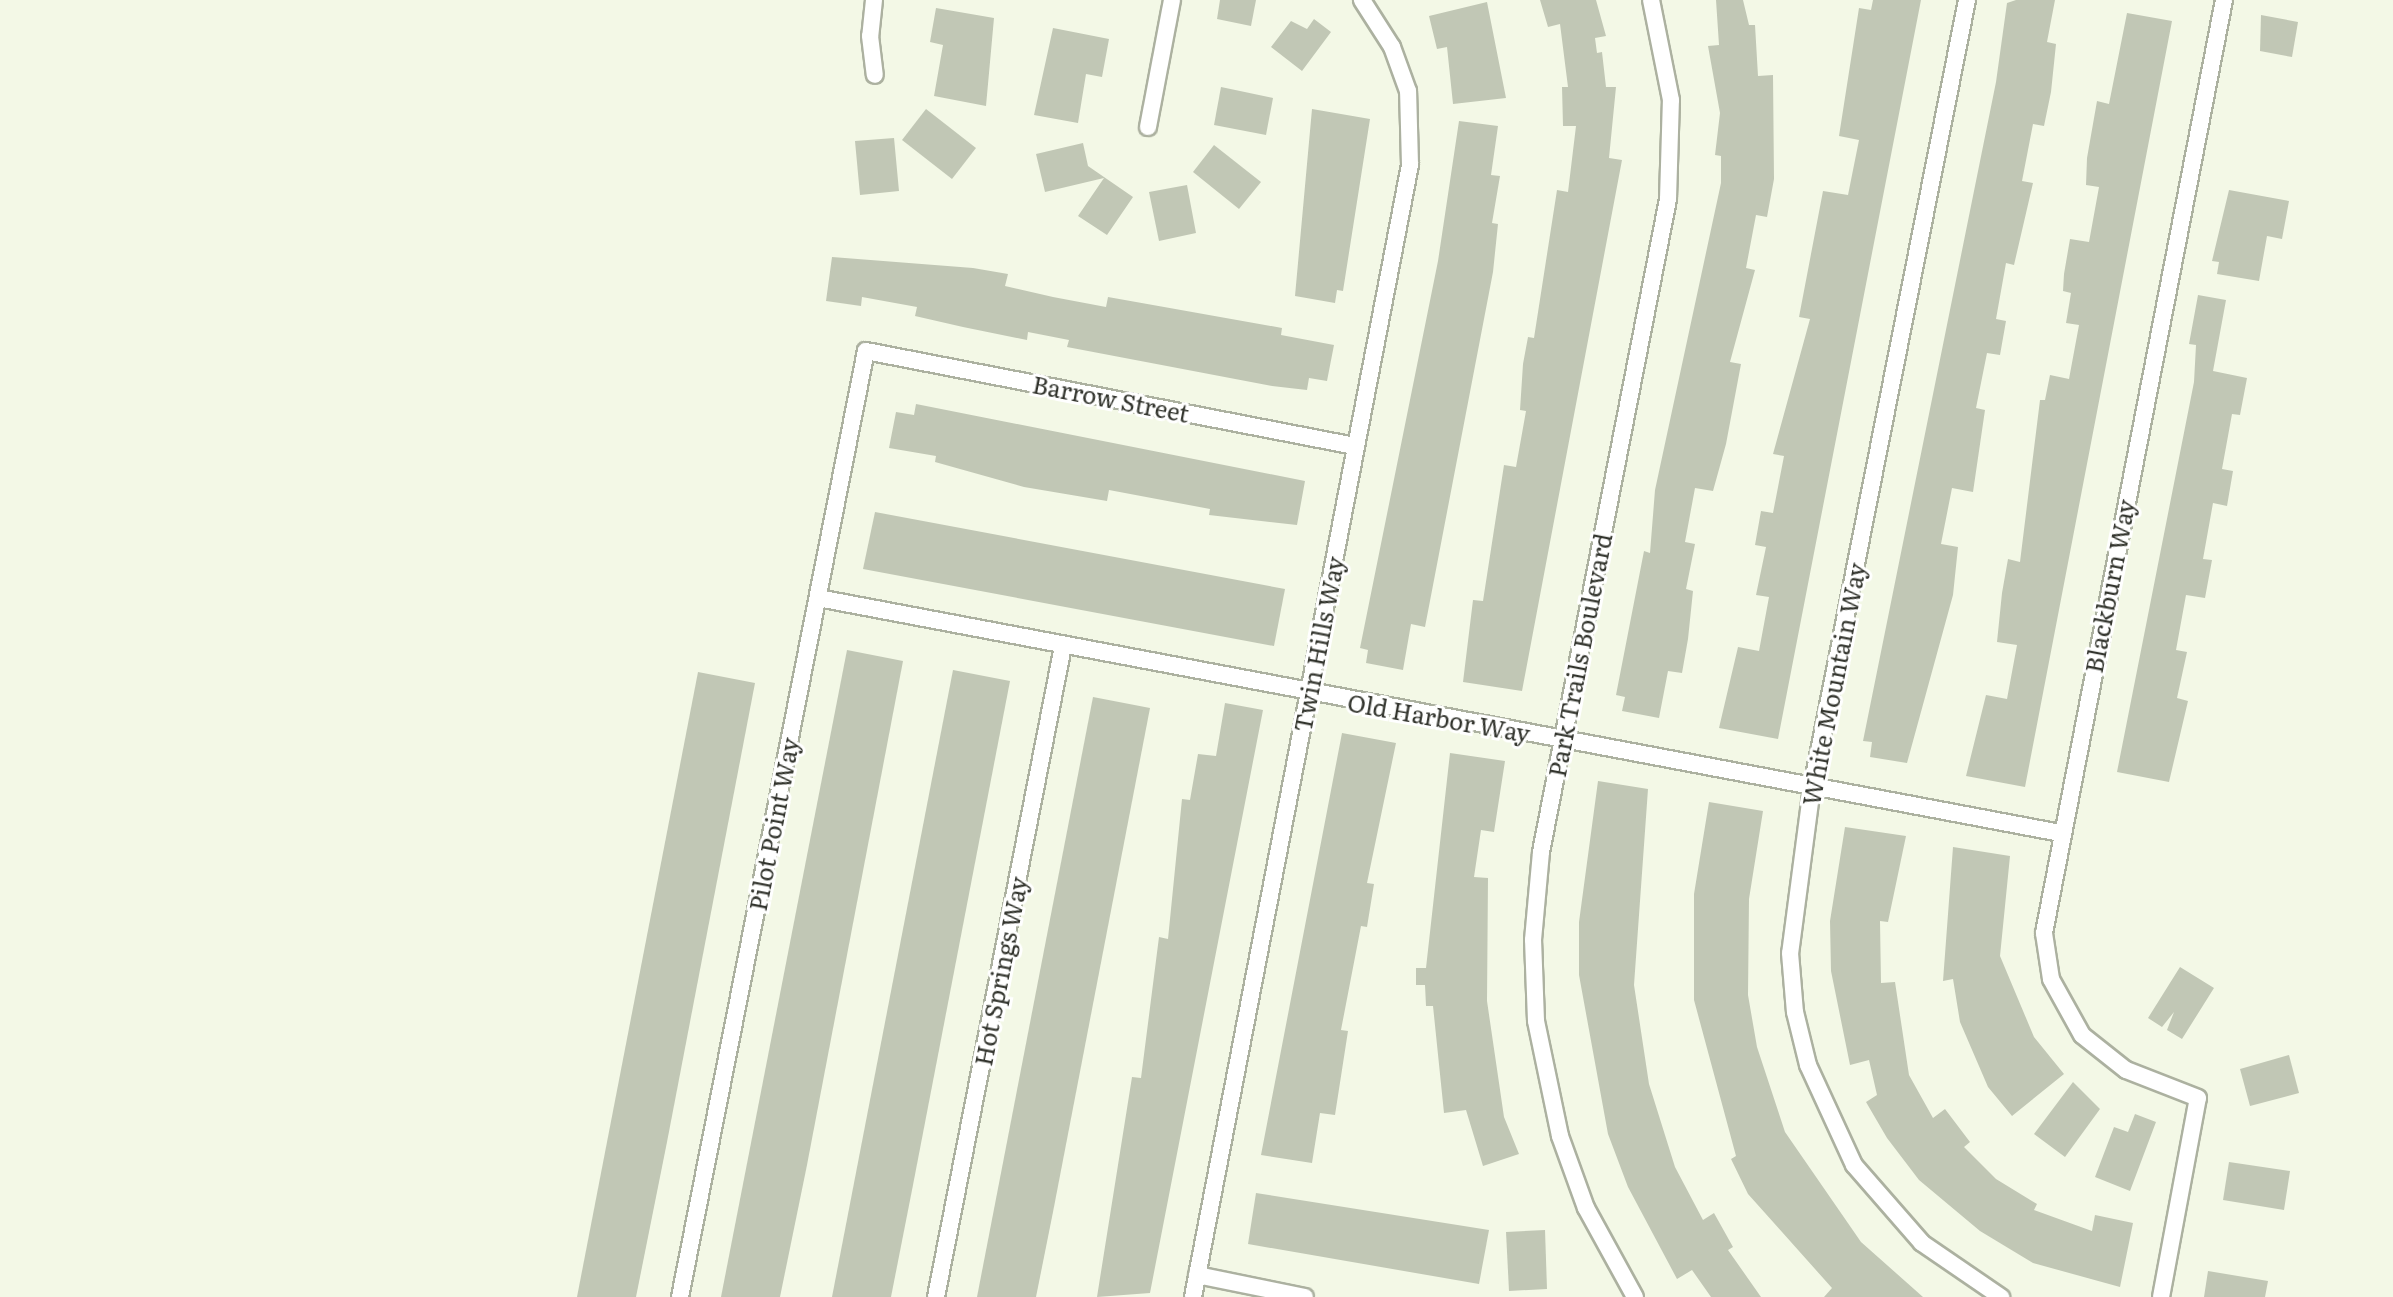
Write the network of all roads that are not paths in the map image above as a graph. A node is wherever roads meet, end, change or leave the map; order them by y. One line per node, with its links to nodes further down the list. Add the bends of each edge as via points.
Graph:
1 (874, 0): 7 (street, via 870,36)
2 (1172, 0): 8 (street)
3 (1362, 0): 10 (street, Twin Hills Way, via 1401,66 1413,139)
4 (1651, 0): 14 (street, Park Trails Boulevard, via 1668,75 1671,169)
5 (1967, 0): 15 (street, White Mountain Way)
6 (2224, 0): 16 (street, Blackburn Way)
7 (875, 75)
8 (1148, 127)
9 (866, 351): 10 (street, Barrow Street); 11 (street, Pilot Point Way)
10 (1355, 446): 13 (street, Twin Hills Way)
11 (818, 598): 12 (street, Old Harbor Way); 18 (street, Pilot Point Way)
12 (1063, 646): 13 (street, Old Harbor Way); 19 (street, Hot Springs Way)
13 (1309, 693): 14 (street, Old Harbor Way); 17 (street, Twin Hills Way)
14 (1561, 739): 15 (street, Old Harbor Way); 22 (street, Park Trails Boulevard, via 1535,897 1536,1021 1572,1173)
15 (1812, 787): 16 (street, Old Harbor Way); 23 (street, White Mountain Way, via 1790,953 1795,1012 1817,1090 1854,1165 1887,1208 1922,1243)
16 (2061, 833): 24 (street, Blackburn Way, via 2044,933 2059,999 2082,1035 2110,1060 2198,1098)
17 (1197, 1275): 20 (street, Twin Hills Way); 21 (street)
18 (680, 1297)
19 (936, 1297)
20 (1193, 1297)
21 (1305, 1297)
22 (1635, 1297)
23 (2001, 1297)
24 (2161, 1297)

